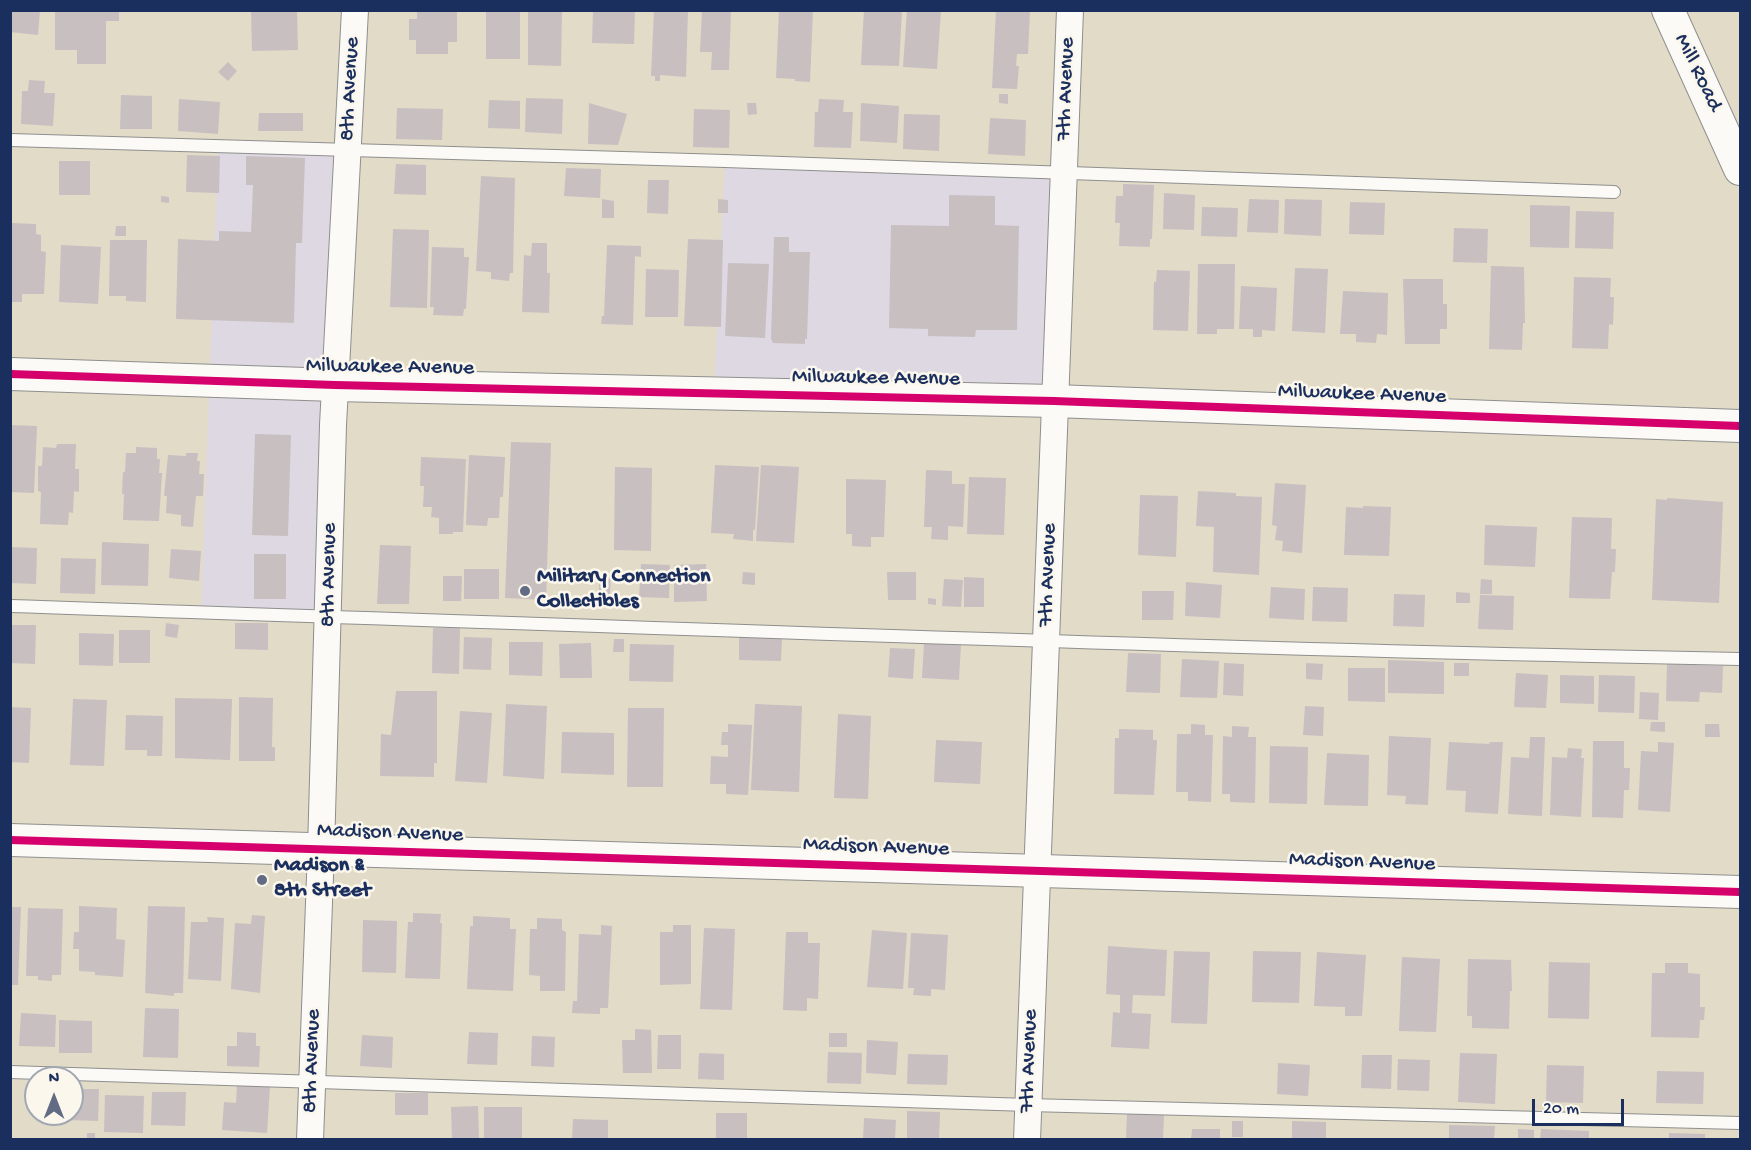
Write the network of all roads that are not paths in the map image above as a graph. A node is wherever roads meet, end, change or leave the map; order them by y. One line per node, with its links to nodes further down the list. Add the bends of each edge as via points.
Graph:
1 (355, 10): 5 (street, 8th Avenue)
2 (1070, 10): 7 (street, 7th Avenue)
3 (1668, 10): 6 (street, Mill Road)
4 (10, 140): 5 (lane)
5 (348, 150): 7 (lane); 10 (street, 8th Avenue)
6 (1740, 169)
7 (1064, 174): 8 (lane); 11 (street, 7th Avenue)
8 (1614, 192)
9 (10, 374): 10 (street, Milwaukee Avenue)
10 (335, 385): 11 (street, Milwaukee Avenue); 14 (street, 8th Avenue)
11 (1054, 401): 12 (street, Milwaukee Avenue); 15 (street, 7th Avenue)
12 (1740, 426)
13 (10, 606): 14 (lane)
14 (329, 616): 15 (lane); 18 (street, 8th Avenue)
15 (1046, 642): 16 (lane); 19 (street, 7th Avenue)
16 (1740, 659)
17 (10, 840): 18 (street, Madison Avenue)
18 (321, 850): 19 (street, Madison Avenue); 22 (street, 8th Avenue)
19 (1039, 871): 20 (street, Madison Avenue); 23 (street, 7th Avenue)
20 (1740, 892)
21 (10, 1072): 22 (lane)
22 (312, 1082): 23 (lane); 25 (street, 8th Avenue)
23 (1028, 1105): 24 (lane); 26 (street, 7th Avenue)
24 (1740, 1123)
25 (310, 1140)
26 (1027, 1140)

